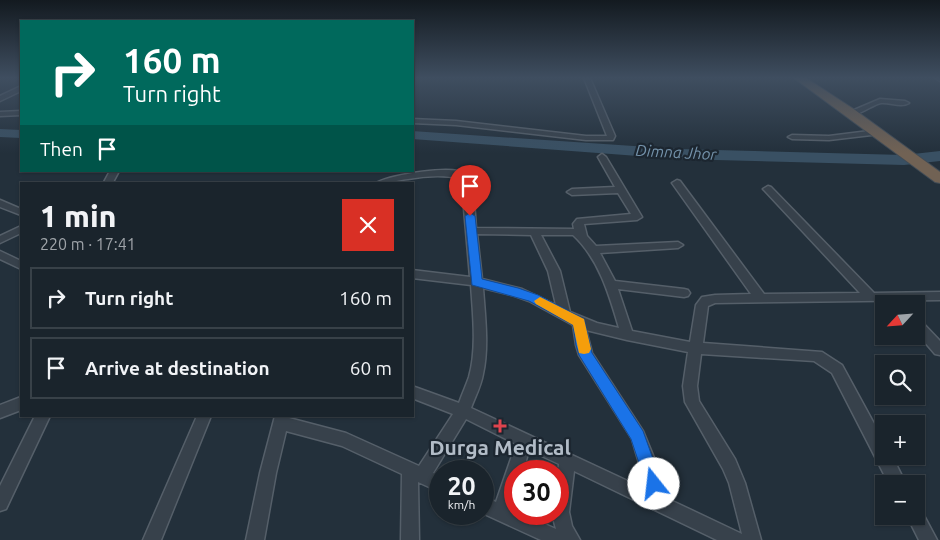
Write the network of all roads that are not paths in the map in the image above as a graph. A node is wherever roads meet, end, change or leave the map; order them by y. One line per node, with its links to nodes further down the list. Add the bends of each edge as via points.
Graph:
1 (597, 103): 7 (street, via 610,138)
2 (837, 103): 5 (highway)
3 (875, 103): 5 (street)
4 (20, 113): 6 (street)
5 (851, 113): 8 (highway)
6 (0, 114)
7 (414, 121)
8 (877, 132): 9 (street, via 838,137); 11 (highway)
9 (792, 137)
10 (602, 157): 15 (street)
11 (940, 179)
12 (386, 182): 20 (street, via 405,177 463,176 468,186)
13 (677, 183): 36 (street)
14 (768, 189): 32 (street)
15 (622, 190): 16 (street); 22 (street, via 636,217 581,221 578,227)
16 (572, 192)
17 (0, 203): 18 (street)
18 (20, 212)
19 (20, 230): 23 (street)
20 (472, 231): 21 (street); 29 (street)
21 (534, 231): 22 (street, via 570,231); 37 (street, via 554,271)
22 (582, 236): 25 (street)
23 (0, 240)
24 (678, 245): 25 (street)
25 (592, 250): 30 (street)
26 (0, 254): 27 (street)
27 (20, 264)
28 (414, 274): 29 (street)
29 (476, 282): 37 (street, via 526,295); 45 (street, via 479,358 476,376)
30 (610, 284): 31 (street); 40 (street)
31 (684, 293)
32 (870, 296): 34 (street); 36 (street)
33 (940, 296): 35 (street)
34 (875, 297)
35 (925, 297)
36 (760, 298): 41 (street, via 706,300 699,311)
37 (565, 315): 38 (street)
38 (579, 322): 40 (street); 57 (street, via 586,355 638,436)
39 (925, 333): 42 (street)
40 (627, 335): 41 (street)
41 (694, 348): 54 (street, via 809,355 827,361 837,370); 69 (street, via 690,386 692,402 729,464)
42 (940, 350)
43 (414, 393): 45 (street)
44 (20, 403): 46 (street)
45 (462, 411): 50 (street); 53 (street)
46 (0, 412)
47 (43, 417): 56 (street)
48 (204, 417): 63 (street)
49 (281, 420): 53 (street, via 346,440); 64 (street)
50 (525, 440): 51 (street); 59 (street)
51 (568, 460)
52 (569, 460): 57 (street)
53 (416, 473): 55 (street); 65 (street)
54 (893, 475)
55 (429, 479)
56 (0, 503)
57 (659, 503): 68 (street)
58 (494, 509): 59 (street)
59 (501, 512): 62 (street)
60 (562, 525): 67 (street)
61 (920, 525): 70 (street)
62 (542, 536): 66 (street)
63 (152, 540)
64 (256, 540)
65 (410, 540)
66 (560, 540)
67 (571, 540)
68 (736, 540)
69 (752, 540)
70 (928, 540)

